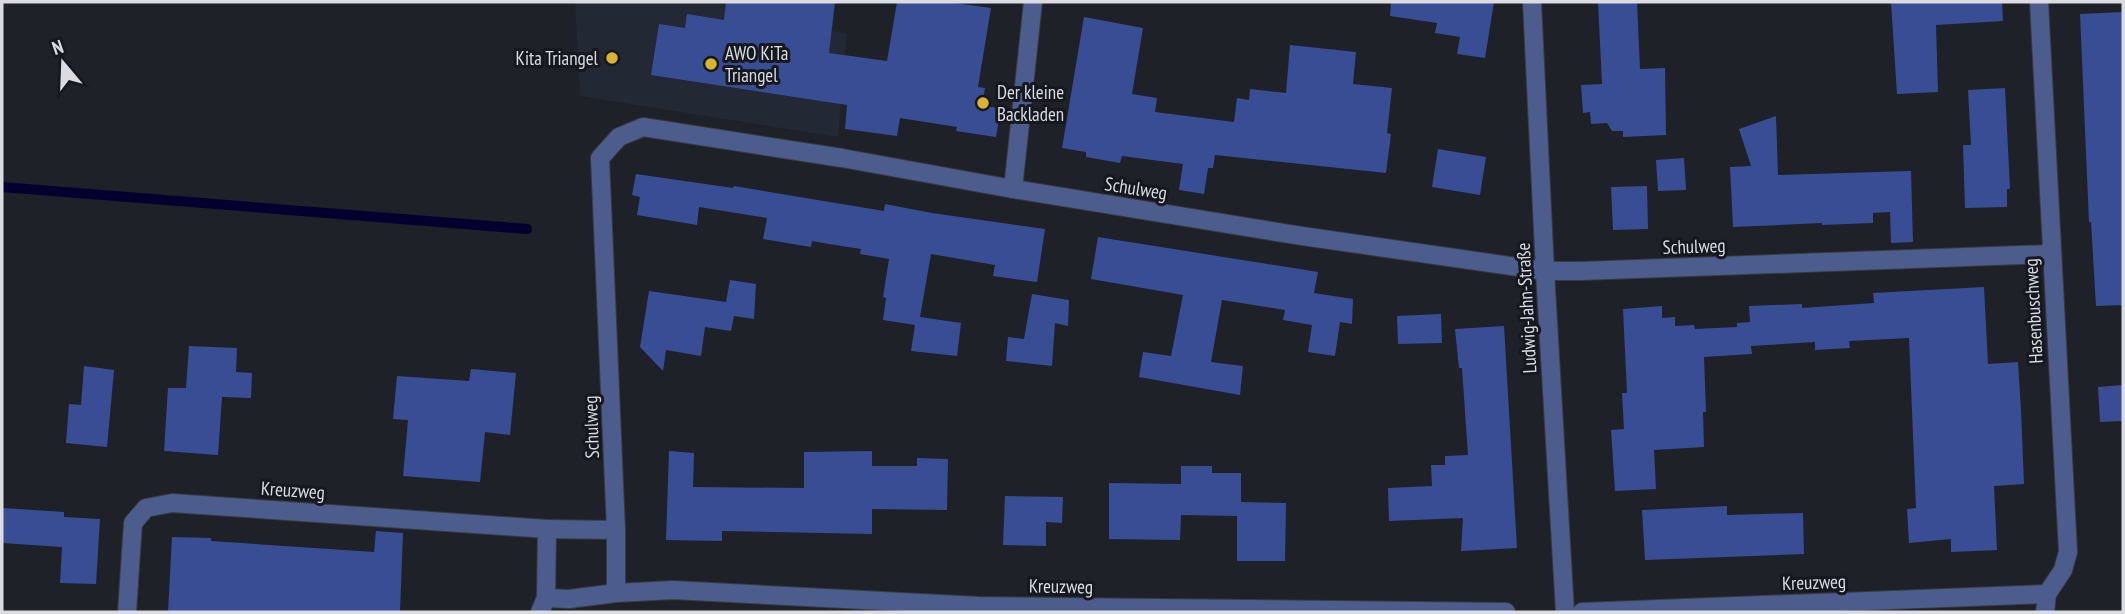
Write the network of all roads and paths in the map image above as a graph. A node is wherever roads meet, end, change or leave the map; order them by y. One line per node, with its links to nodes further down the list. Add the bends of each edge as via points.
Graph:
1 (1033, 2): 4 (street)
2 (1532, 2): 6 (street, Ludwig-Jahn-Straße)
3 (2039, 2): 5 (street, Hasenbuschweg)
4 (1013, 189): 6 (street, Schulweg); 8 (street, Schulweg, via 643,127 619,137 600,158)
5 (2050, 254): 6 (street, Schulweg); 10 (street, Hasenbuschweg, via 2068,552)
6 (1545, 271): 15 (street, Ludwig-Jahn-Straße)
7 (547, 529): 8 (street); 11 (street); 13 (street, Kreuzweg, via 159,505 146,508 133,523)
8 (616, 530): 9 (street, Schulweg)
9 (616, 593): 11 (street, Kreuzweg); 12 (street, Kreuzweg, via 673,590)
10 (2046, 603): 16 (street, Kreuzweg)
11 (543, 605)
12 (979, 609): 14 (street, Kreuzweg)
13 (127, 612)
14 (1506, 612)
15 (1565, 612)
16 (1582, 612)

